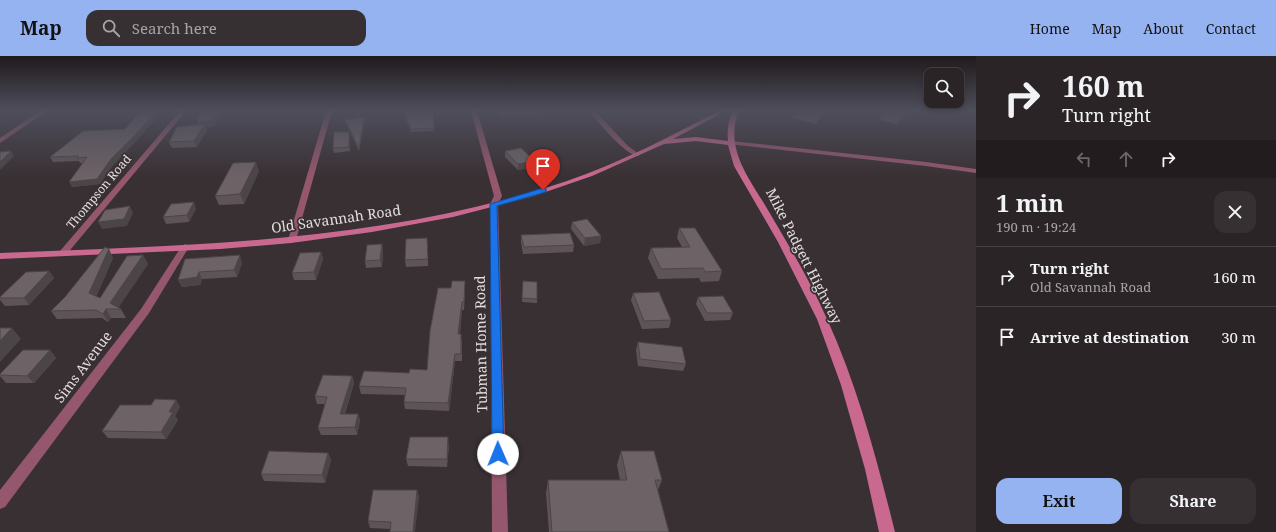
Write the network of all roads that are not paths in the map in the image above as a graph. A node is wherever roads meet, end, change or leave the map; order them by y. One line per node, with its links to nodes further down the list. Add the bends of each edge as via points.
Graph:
1 (11, 133): 8 (street)
2 (164, 133): 16 (street, Thompson Road)
3 (323, 133): 14 (street)
4 (480, 133): 13 (street, Tubman Home Road, via 498,196)
5 (613, 133): 11 (street)
6 (679, 133): 9 (main road, Old Savannah Road)
7 (730, 133): 10 (main road, Mike Padgett Highway)
8 (0, 141)
9 (662, 142): 10 (main road, via 696,139); 11 (main road, Old Savannah Road)
10 (731, 143): 12 (street); 20 (main road, Mike Padgett Highway, via 738,166 822,319 847,385 872,469)
11 (637, 156): 13 (main road, Old Savannah Road, via 570,182)
12 (976, 171)
13 (494, 204): 14 (main road, Old Savannah Road, via 394,225); 19 (street, Tubman Home Road)
14 (292, 240): 15 (main road, Old Savannah Road)
15 (184, 247): 16 (main road, Old Savannah Road); 18 (street, Sims Avenue, via 145,311)
16 (63, 253): 17 (main road, Old Savannah Road)
17 (0, 256)
18 (0, 502)
19 (500, 532)
20 (887, 532)

